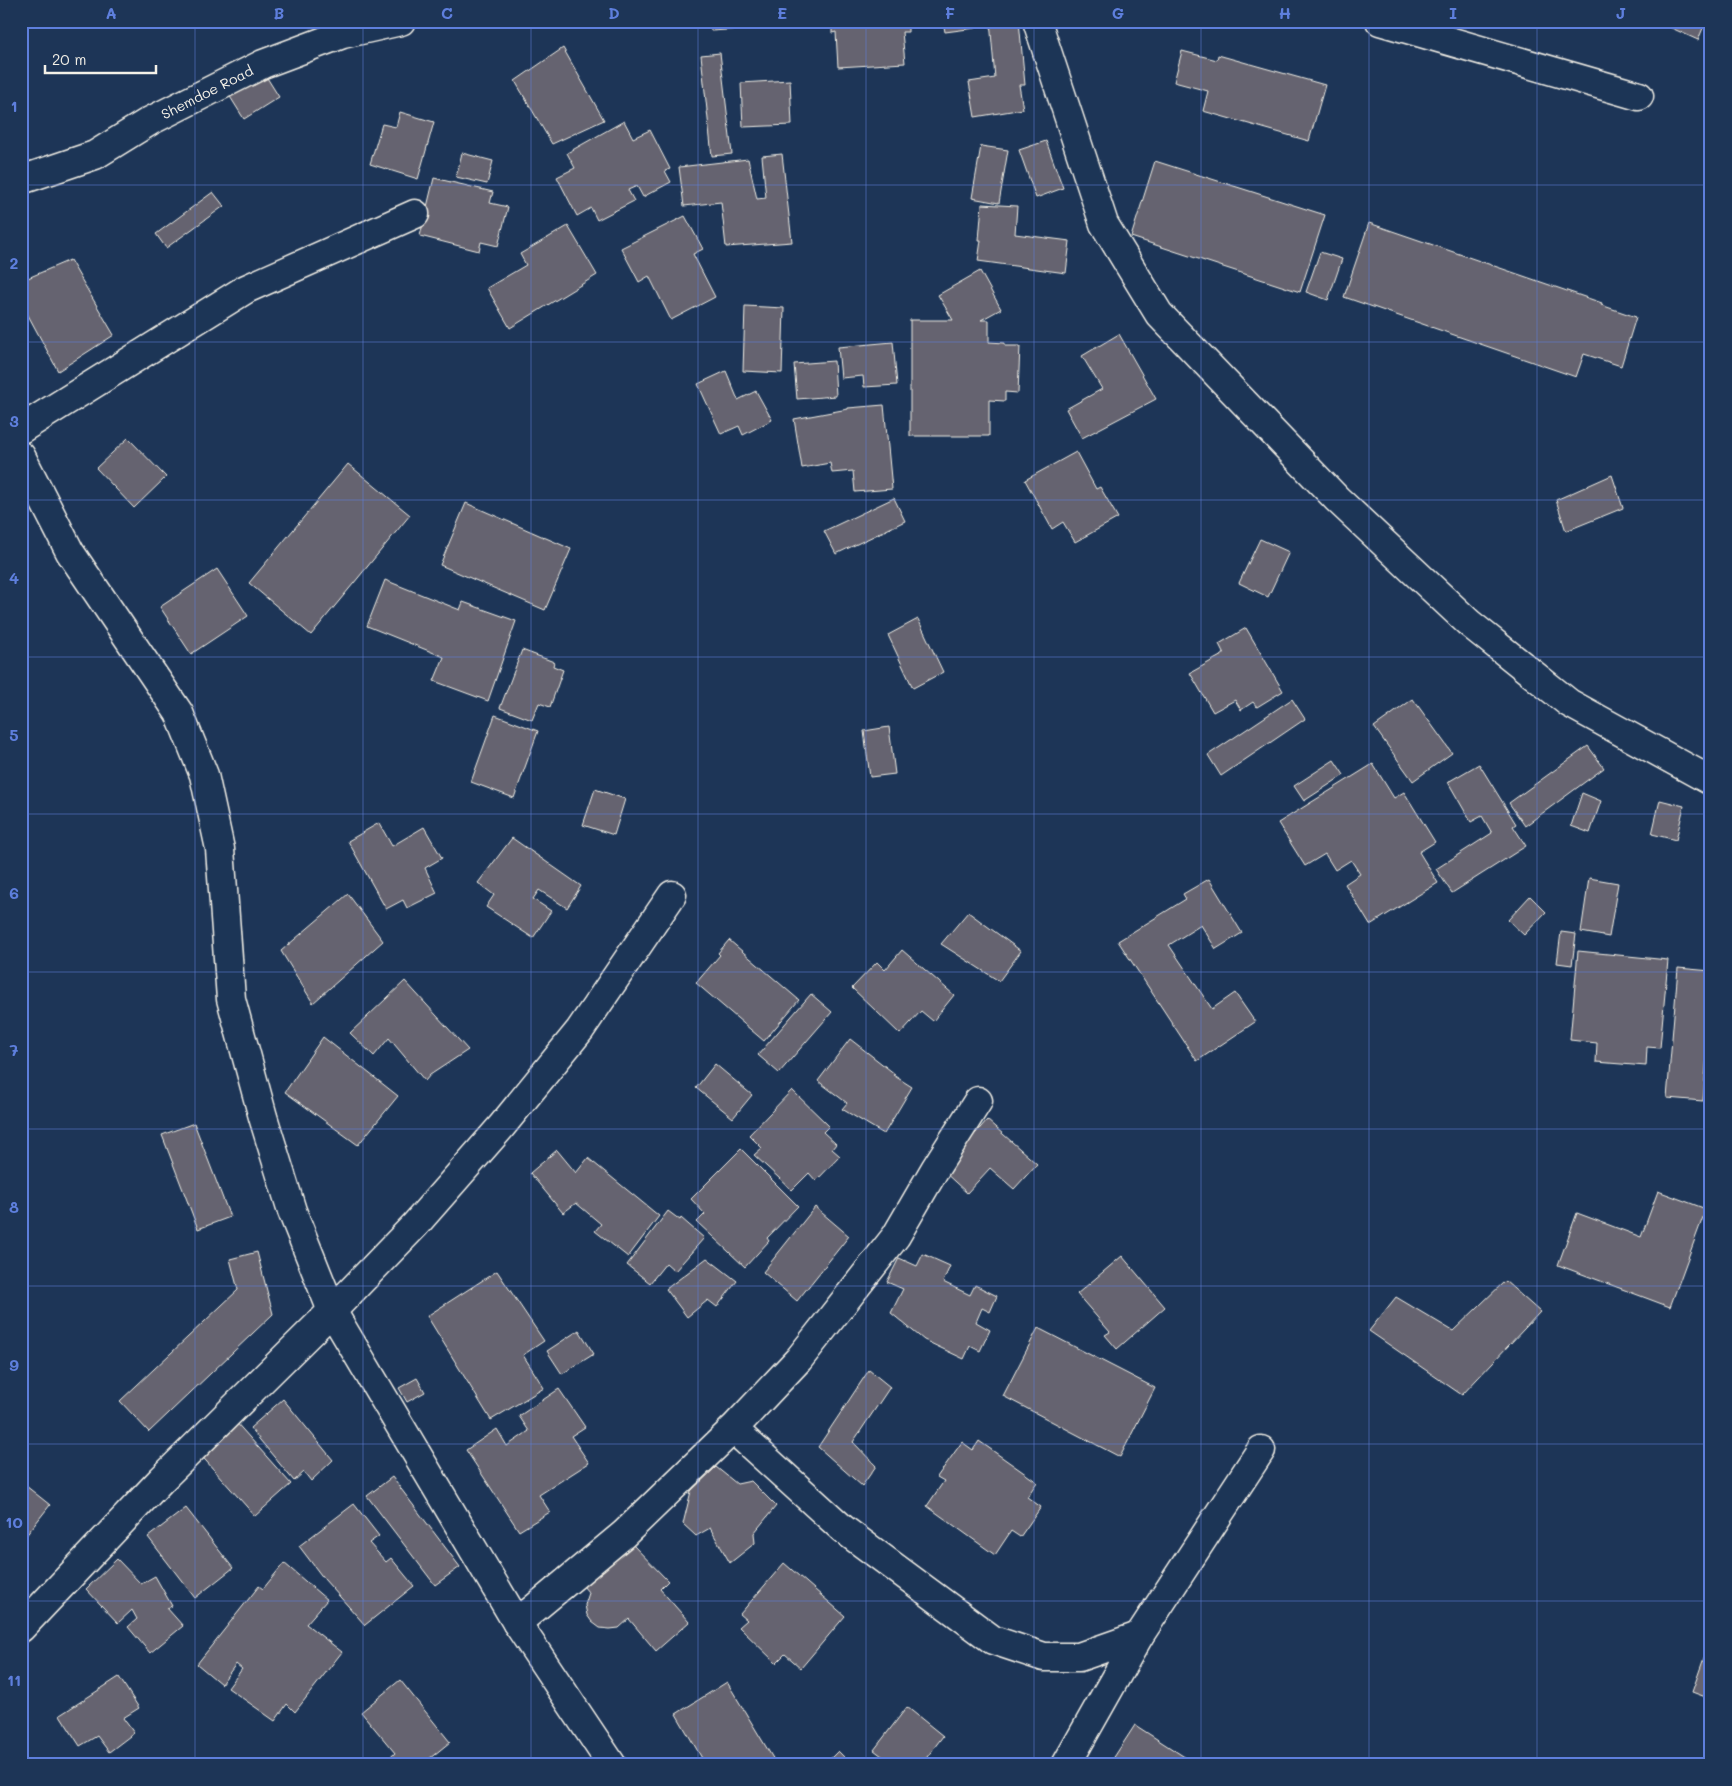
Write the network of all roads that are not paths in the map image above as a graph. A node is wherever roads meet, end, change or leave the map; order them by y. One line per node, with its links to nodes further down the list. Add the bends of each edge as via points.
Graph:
1 (401, 21): 5 (street, Shemdoe Road, via 343,34 263,64 150,121 95,155)
2 (1036, 21): 9 (street, via 1104,224 1159,314 1337,499 1469,623 1569,703)
3 (1380, 21): 4 (street)
4 (1639, 96)
5 (21, 180)
6 (415, 214): 7 (street, via 246,289)
7 (21, 429)
8 (21, 456): 12 (street, via 70,552 178,713 204,775 220,849 231,999 262,1117 292,1211)
9 (1711, 781)
10 (672, 895): 12 (street, via 580,1030 502,1127)
11 (978, 1101): 13 (street, via 896,1236 799,1359)
12 (332, 1312): 15 (street); 16 (street, via 162,1479)
13 (733, 1429): 15 (street, via 624,1534); 17 (street, via 843,1529 993,1640 1044,1657 1079,1658)
14 (1262, 1450): 17 (street)
15 (517, 1623): 18 (street)
16 (21, 1628)
17 (1138, 1636): 19 (street)
18 (612, 1765)
19 (1066, 1765)

